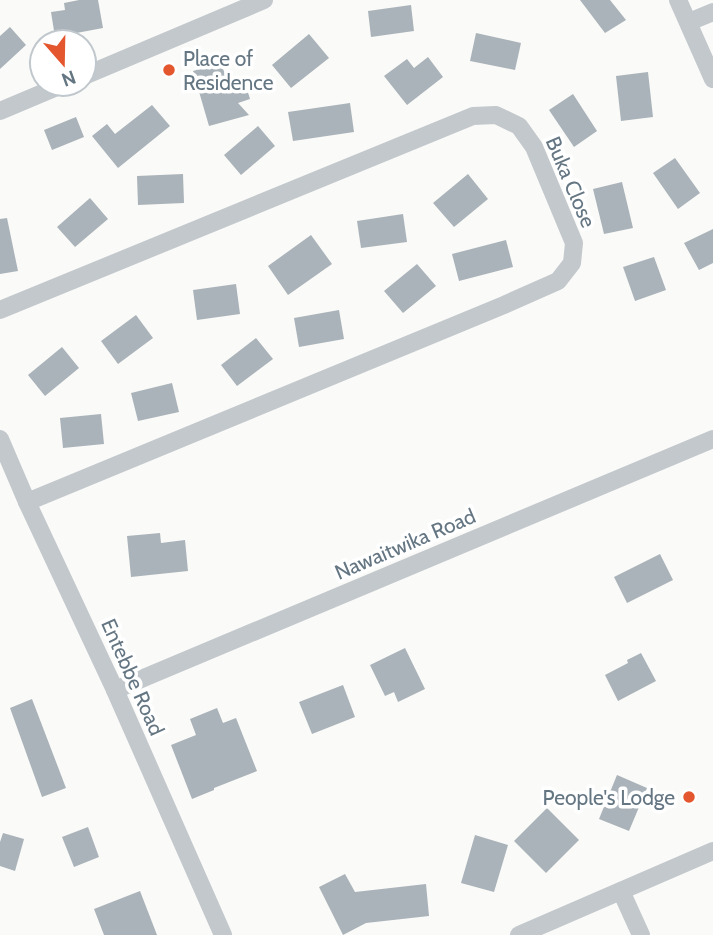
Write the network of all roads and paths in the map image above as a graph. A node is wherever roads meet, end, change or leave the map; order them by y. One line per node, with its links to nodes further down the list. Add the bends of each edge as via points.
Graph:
1 (264, 0): 5 (street)
2 (678, 0): 4 (street)
3 (713, 12): 4 (street)
4 (689, 22): 6 (street)
5 (98, 70)
6 (713, 79)
7 (31, 98): 8 (street)
8 (0, 111)
9 (0, 310): 12 (street, Buka Close, via 473,116 496,115 519,126 534,147 574,243 572,263 558,281)
10 (0, 439): 12 (street, Entebbe Road)
11 (713, 439): 13 (street, Nawaitwika Road)
12 (27, 502): 13 (street, Entebbe Road)
13 (115, 690): 16 (street, Entebbe Road)
14 (713, 851): 15 (street)
15 (621, 891): 17 (street); 18 (street)
16 (223, 935)
17 (519, 935)
18 (641, 935)

